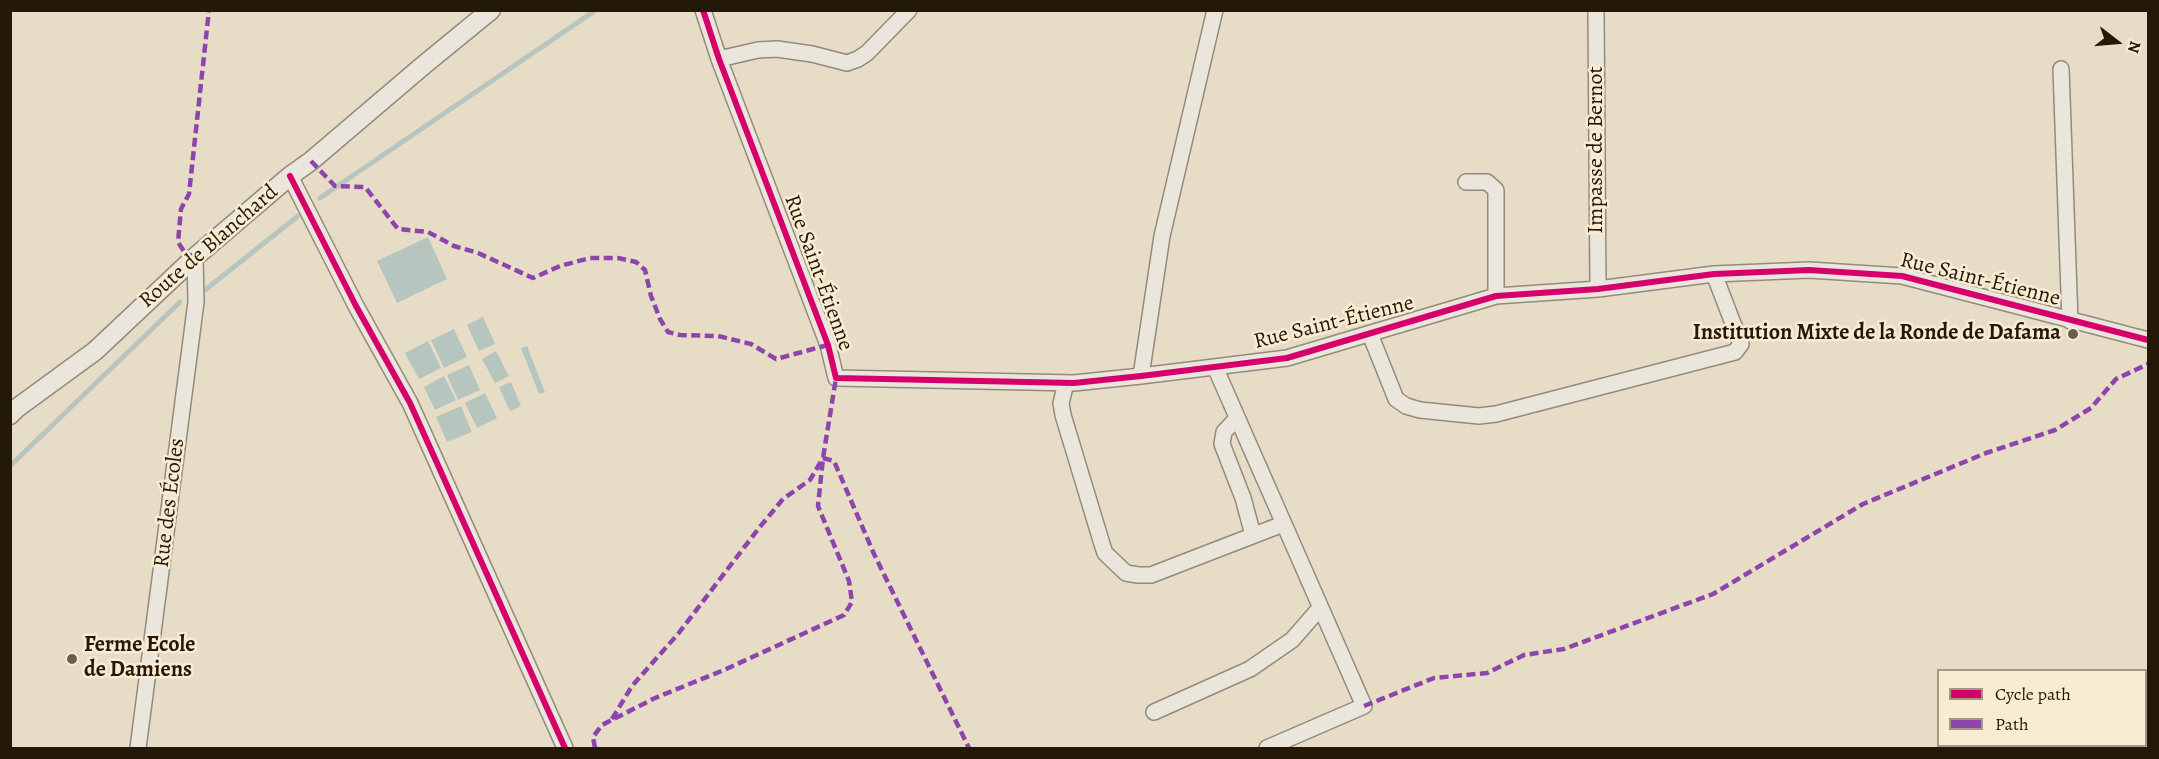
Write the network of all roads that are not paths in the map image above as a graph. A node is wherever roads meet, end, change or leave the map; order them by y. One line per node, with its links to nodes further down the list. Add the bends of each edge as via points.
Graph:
1 (491, 10): 8 (street, Route de Blanchard)
2 (703, 10): 6 (street, Rue Saint-Étienne)
3 (909, 10): 6 (street, via 867,53 848,63 777,49)
4 (1215, 10): 18 (street, via 1162,236)
5 (1596, 10): 12 (street, Impasse de Bernot)
6 (719, 59): 19 (street, Rue Saint-Étienne, via 828,345 836,378)
7 (2061, 69): 14 (street)
8 (290, 177): 10 (street, Route de Blanchard); 27 (street, via 410,404)
9 (1466, 182): 13 (street, via 1487,182 1496,190)
10 (195, 257): 20 (street, Route de Blanchard, via 95,351); 26 (street, Rue des Écoles, via 196,302)
11 (1714, 274): 12 (street, Rue Saint-Étienne); 14 (street, Rue Saint-Étienne, via 1809,270 1902,276); 15 (street, via 1741,344 1735,352 1496,414 1479,416 1406,406 1396,399)
12 (1598, 289): 13 (street, Rue Saint-Étienne)
13 (1496, 296): 15 (street, Rue Saint-Étienne)
14 (2070, 321): 16 (street, Rue Saint-Étienne)
15 (1370, 334): 17 (street, Rue Saint-Étienne, via 1287,358)
16 (2148, 340)
17 (1215, 367): 18 (street, Rue Saint-Étienne); 21 (street)
18 (1141, 376): 19 (street, Rue Saint-Étienne)
19 (1066, 382): 23 (street, via 1061,403 1063,415 1105,553 1115,564 1126,573 1151,575)
20 (13, 406)
21 (1237, 418): 22 (street); 23 (street, via 1224,432 1222,444)
22 (1283, 524): 23 (street); 24 (street)
23 (1253, 535)
24 (1320, 608): 25 (street, via 1292,640 1250,669); 28 (street, via 1364,706)
25 (1155, 712)
26 (138, 748)
27 (565, 748)
28 (1267, 748)

